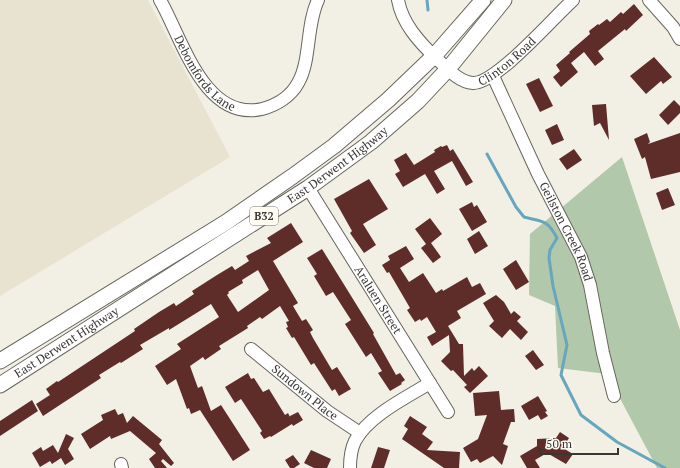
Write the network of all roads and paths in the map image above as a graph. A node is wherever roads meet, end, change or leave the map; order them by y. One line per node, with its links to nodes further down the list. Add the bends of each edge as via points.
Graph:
1 (160, 0): 2 (street, Debomfords Lane, via 189,59 208,90 235,108 256,110 269,107 291,93 299,82)
2 (318, 0)
3 (398, 0): 9 (street, Clinton Road, via 407,25)
4 (483, 0): 9 (main road, East Derwent Highway / B32)
5 (504, 0): 10 (main road, East Derwent Highway / B32)
6 (573, 0): 11 (street, Clinton Road)
7 (649, 0): 8 (street)
8 (680, 39)
9 (434, 56): 10 (street, Clinton Road); 14 (main road, East Derwent Highway / B32, via 359,126 293,176 225,223)
10 (448, 69): 11 (street, Clinton Road, via 467,82 483,81); 12 (main road, East Derwent Highway / B32, via 418,102 371,142)
11 (493, 76): 17 (street, Geilston Creek Road, via 538,174 581,258 590,285)
12 (308, 188): 15 (street, Araluen Street); 16 (main road, East Derwent Highway / B32)
13 (251, 350): 19 (street, Sundown Place, via 327,411)
14 (0, 361)
15 (430, 383): 18 (street, Araluen Street); 19 (street, via 372,420)
16 (0, 385)
17 (614, 396)
18 (448, 412)
19 (360, 433): 20 (street, via 353,448)
20 (350, 468)

